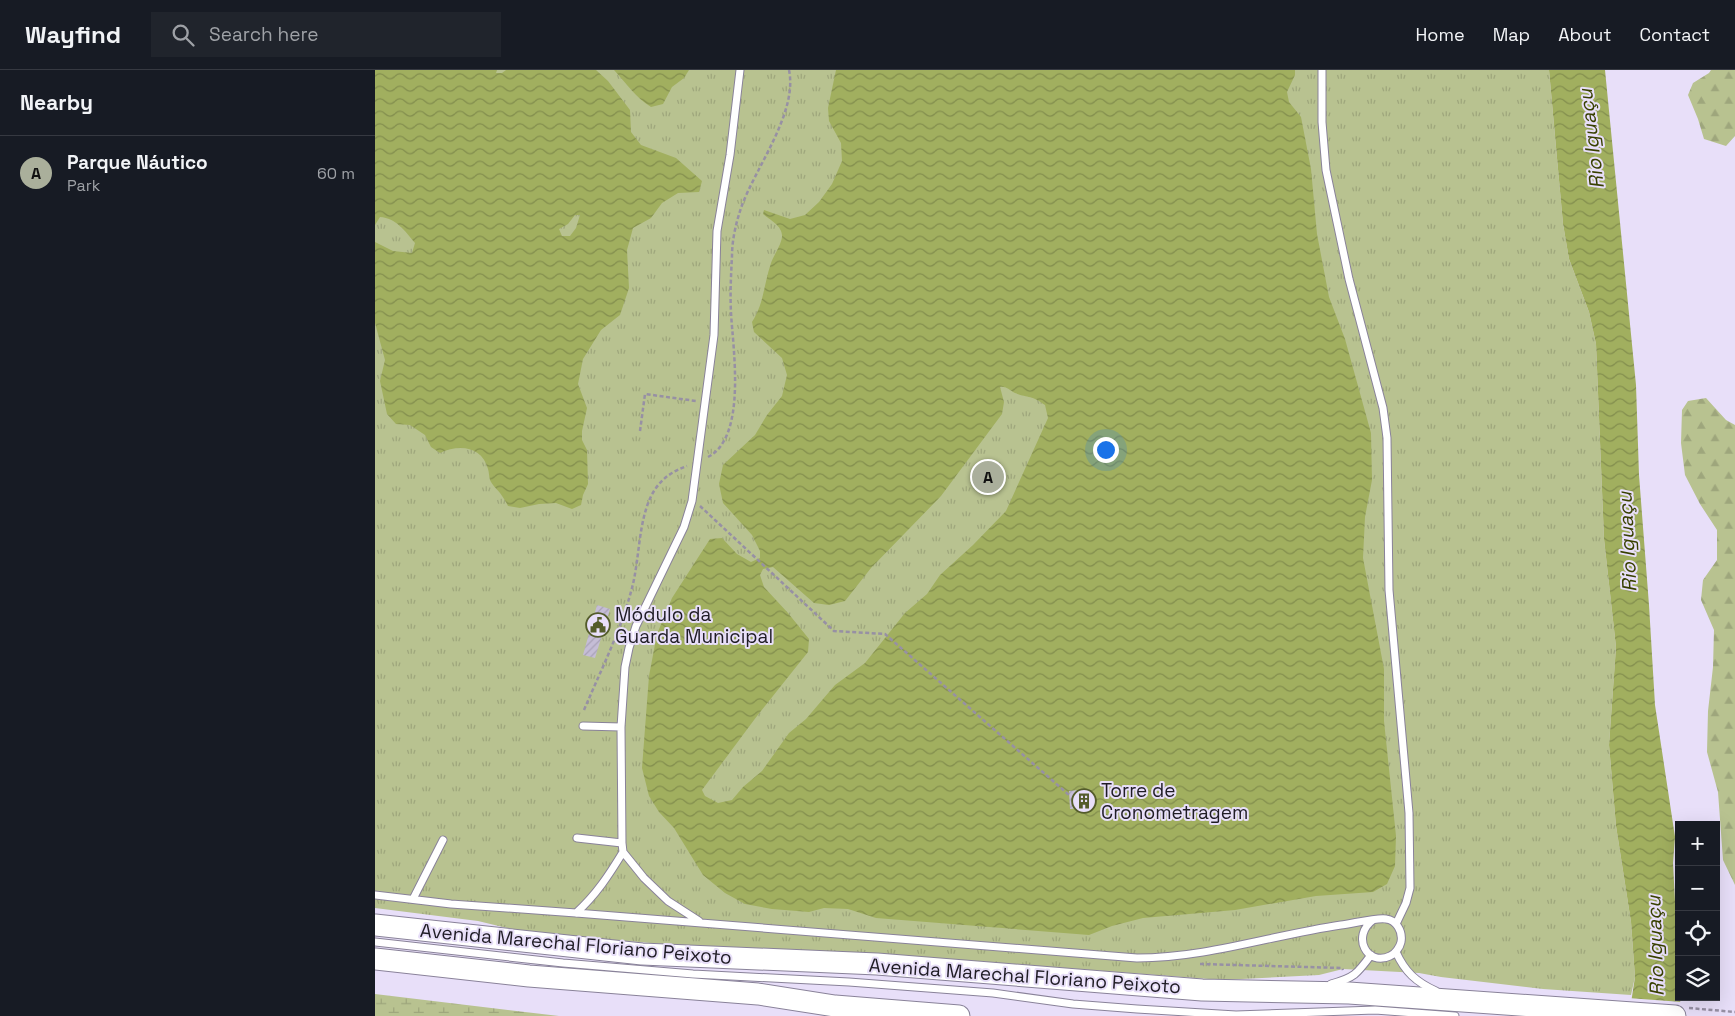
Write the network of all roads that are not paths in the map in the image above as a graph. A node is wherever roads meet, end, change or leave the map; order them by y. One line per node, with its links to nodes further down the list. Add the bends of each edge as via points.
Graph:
1 (740, 70): 4 (lane, via 717,231 714,335 692,501 684,527 636,626 629,648)
2 (1322, 70): 14 (lane, via 1326,170 1349,279 1383,408 1387,438 1390,598 1410,833 1409,888)
3 (583, 726): 4 (lane)
4 (621, 727): 7 (lane)
5 (577, 838): 7 (lane)
6 (443, 840): 10 (lane)
7 (622, 843): 8 (lane)
8 (623, 852): 11 (lane, via 600,888); 13 (lane, via 668,901)
9 (375, 895): 10 (lane)
10 (413, 899): 11 (lane)
11 (576, 913): 13 (lane)
12 (1373, 920): 13 (lane, via 1156,958); 14 (lane, via 1385,918); 17 (lane, via 1362,934 1364,946)
13 (702, 923)
14 (1396, 924): 16 (lane, via 1402,941)
15 (379, 943): 18 (main road, Avenida Marechal Floriano Peixoto, via 877,964 1193,989); 19 (lane, via 563,963 993,993 1073,1004 1236,1015); 20 (main road, Avenida Marechal Floriano Peixoto, via 529,976 759,994 835,1006)
16 (1396, 952): 17 (lane, via 1384,958); 19 (lane, via 1407,972 1417,981)
17 (1371, 955): 18 (lane, via 1354,976 1346,980)
18 (1272, 992): 19 (main road, Avenida Marechal Floriano Peixoto, via 1349,992)
19 (1459, 1008): 21 (main road, Avenida Marechal Floriano Peixoto, via 1585,1010)
20 (959, 1016)
21 (1675, 1016)

